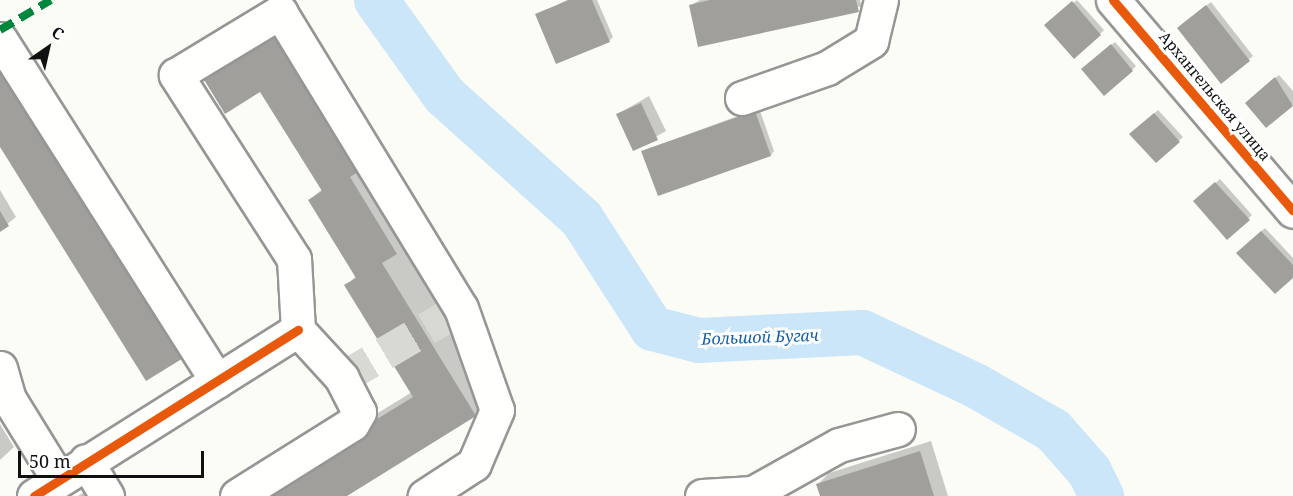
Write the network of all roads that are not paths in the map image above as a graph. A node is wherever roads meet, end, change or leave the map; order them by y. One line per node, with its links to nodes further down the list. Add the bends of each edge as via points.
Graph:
1 (881, 0): 4 (street, via 871,41 827,68)
2 (1113, 0): 5 (street, Архангельская улица)
3 (0, 39): 8 (street)
4 (742, 98)
5 (1293, 211)
6 (298, 330): 8 (street); 13 (street, via 342,378 359,412 352,424); 14 (street, via 294,259 176,75 280,12 461,308 497,410 474,464)
7 (0, 368): 11 (street)
8 (217, 381): 10 (street)
9 (898, 429): 15 (street, via 839,445 753,494)
10 (86, 461): 11 (street); 12 (street)
11 (46, 488)
12 (107, 496)
13 (237, 496)
14 (424, 496)
15 (702, 496)

